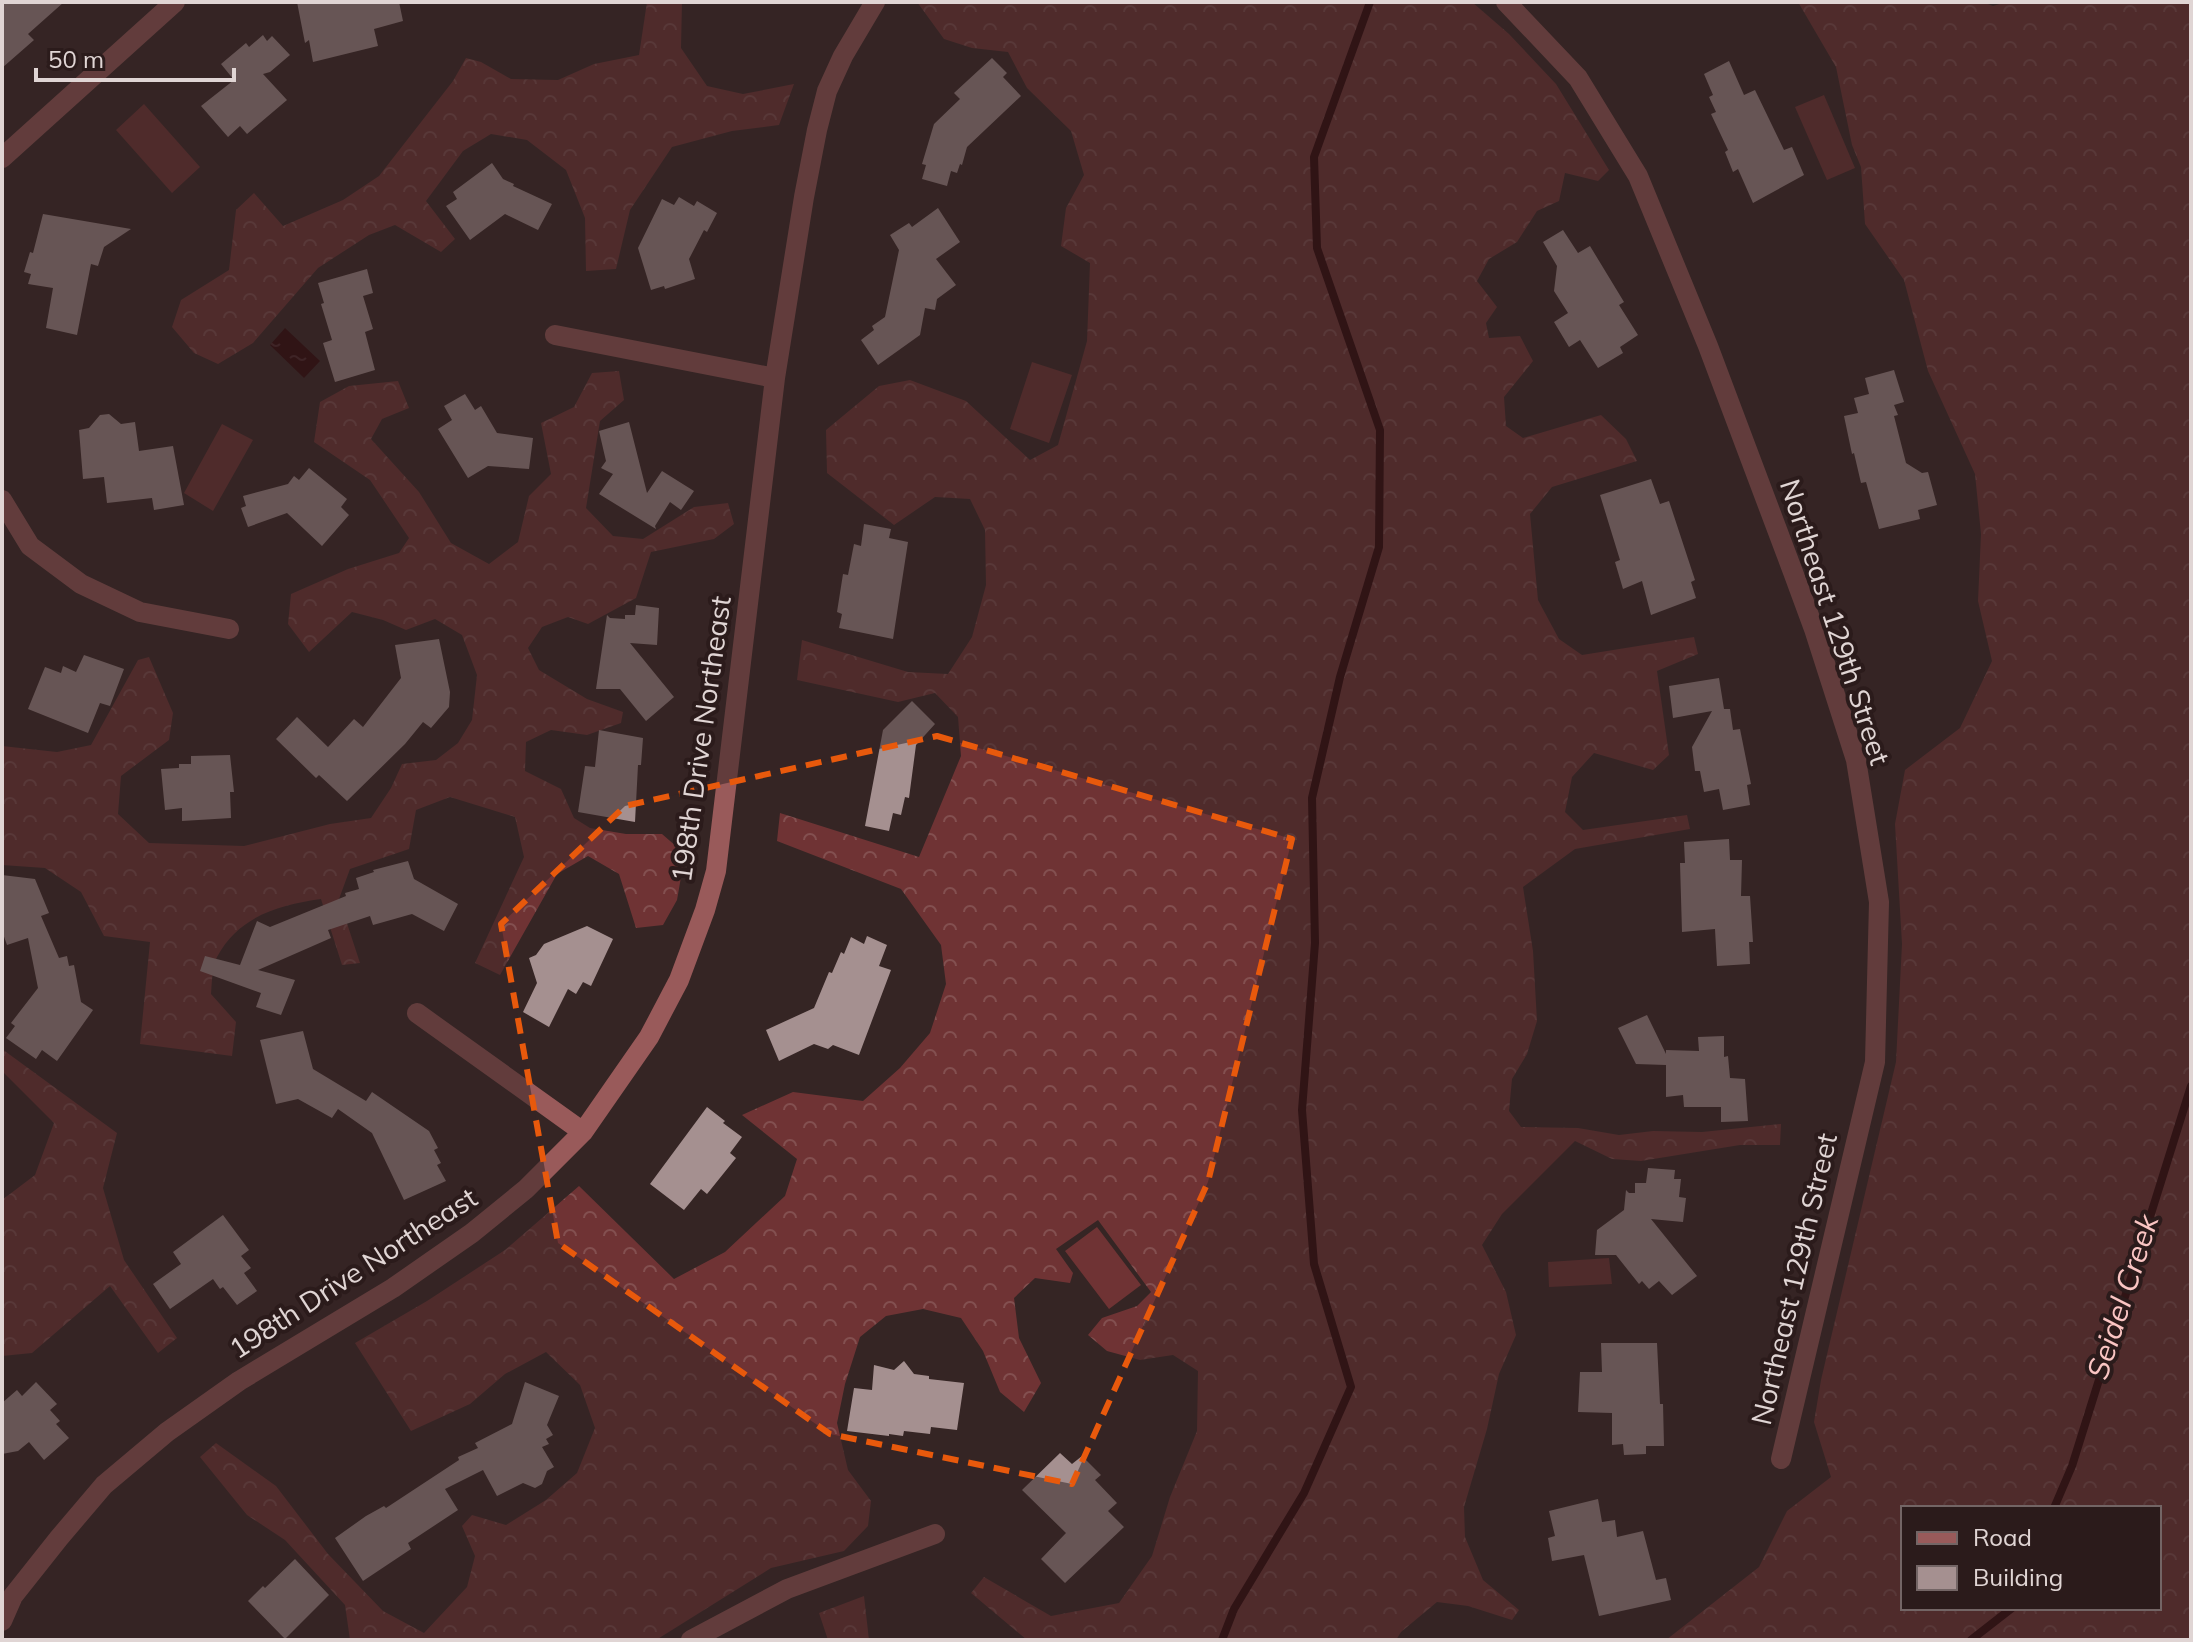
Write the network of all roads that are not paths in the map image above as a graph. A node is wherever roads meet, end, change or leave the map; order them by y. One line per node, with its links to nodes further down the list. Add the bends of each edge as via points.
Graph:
1 (175, 2): 4 (street)
2 (875, 2): 6 (street, 198th Drive Northeast, via 827,91)
3 (1506, 2): 11 (street, Northeast 129th Street, via 1578,78 1638,176 1790,564 1856,760 1879,902 1875,1062)
4 (2, 158)
5 (555, 335): 6 (street)
6 (775, 378): 10 (street, 198th Drive Northeast, via 716,871 679,980 649,1037)
7 (2, 500): 8 (street, via 30,546 81,584 140,612)
8 (229, 629)
9 (417, 1013): 10 (street)
10 (583, 1132): 13 (street, 198th Drive Northeast, via 472,1233 167,1432 104,1485)
11 (1781, 1459)
12 (935, 1534): 15 (street, via 787,1589)
13 (8, 1592): 14 (street, 198th Drive Northeast)
14 (2, 1621)
15 (691, 1640)

